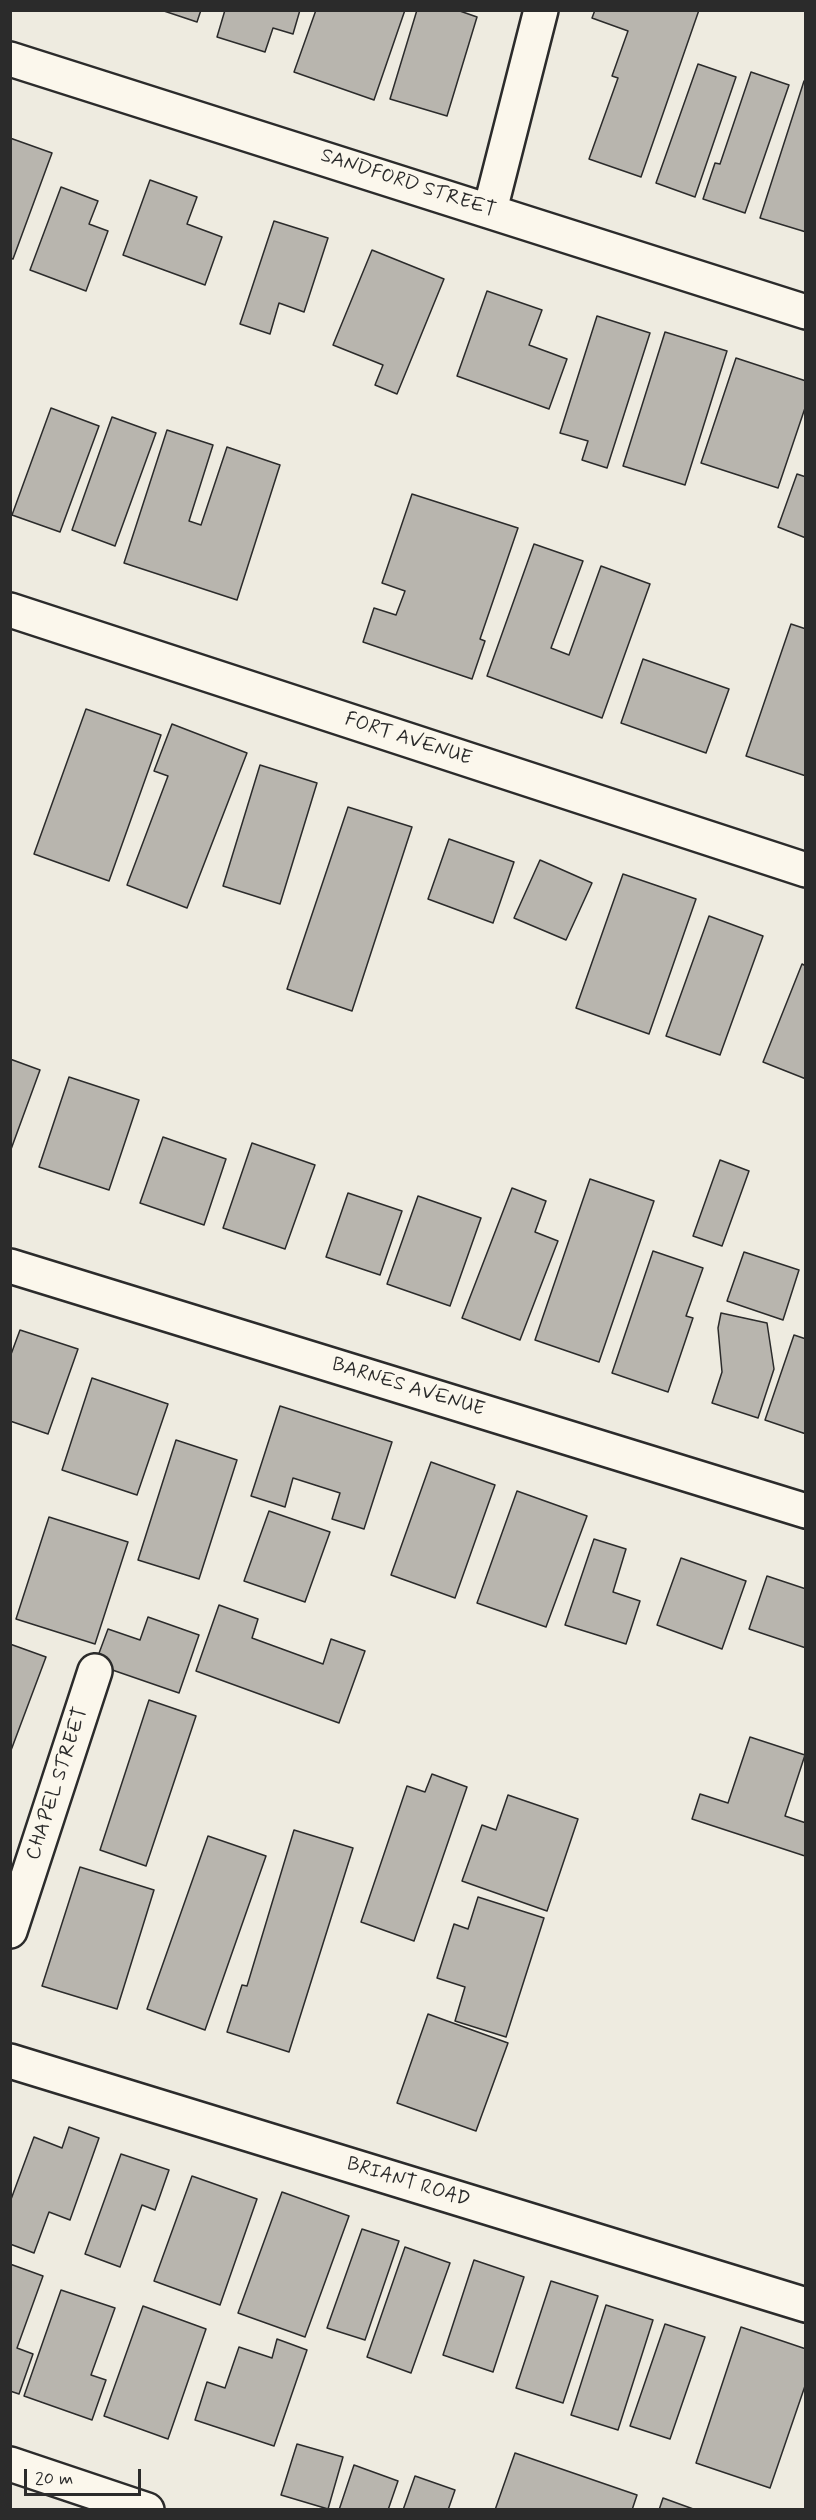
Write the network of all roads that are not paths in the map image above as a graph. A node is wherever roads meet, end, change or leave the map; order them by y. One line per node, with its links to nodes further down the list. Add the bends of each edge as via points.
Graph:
1 (541, 10): 3 (street)
2 (10, 59): 3 (street, SANDFORD STREET)
3 (490, 210): 4 (street, SANDFORD STREET)
4 (806, 312)
5 (10, 610): 6 (street, FORT AVENUE)
6 (806, 870)
7 (10, 1266): 8 (street, BARNES AVENUE)
8 (806, 1511)
9 (95, 1671): 10 (street, CHAPEL STREET)
10 (10, 1931)
11 (10, 2061): 12 (street, BRIANT ROAD)
12 (806, 2305)
13 (10, 2464): 14 (street)
14 (147, 2510)

